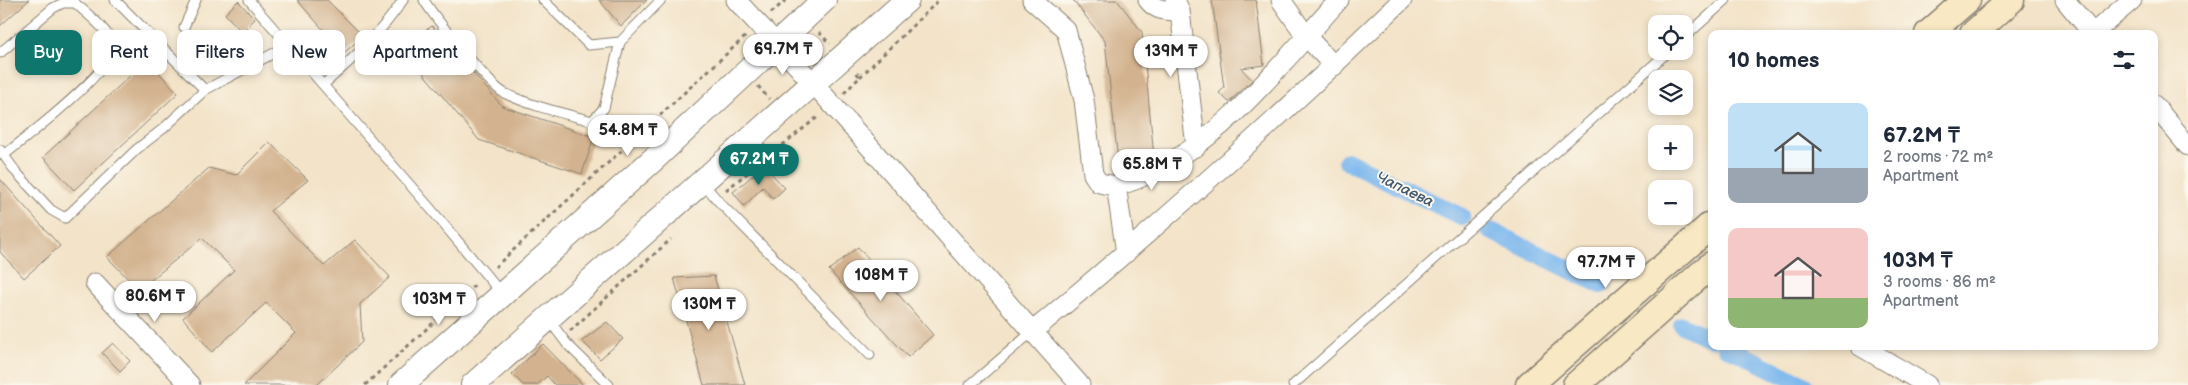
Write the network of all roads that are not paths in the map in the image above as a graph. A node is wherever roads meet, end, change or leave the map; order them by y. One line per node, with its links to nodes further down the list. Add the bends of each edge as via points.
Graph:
1 (115, 0): 39 (lane)
2 (196, 0): 22 (lane)
3 (248, 0): 23 (lane)
4 (403, 0): 38 (lane, via 388,23)
5 (424, 0): 30 (lane, via 462,50 502,92 592,121 604,108)
6 (544, 0): 30 (lane, via 589,45)
7 (661, 0): 30 (lane)
8 (736, 0): 31 (street)
9 (824, 0): 31 (street)
10 (907, 0): 37 (street)
11 (1032, 0): 44 (street, via 1066,30 1084,100 1093,174 1099,183)
12 (1148, 0): 21 (street, via 1163,11)
13 (1281, 0): 29 (street)
14 (1339, 0): 29 (street)
15 (1402, 0): 35 (street)
16 (1726, 0): 24 (lane)
17 (1967, 0): 25 (main road)
18 (2011, 0): 26 (main road)
19 (2065, 0): 27 (street)
20 (2132, 0): 28 (street)
21 (1177, 6): 42 (street)
22 (184, 27)
23 (273, 30)
24 (1693, 30)
25 (1933, 30)
26 (1977, 30)
27 (2090, 30)
28 (2098, 30)
29 (1306, 36): 35 (street); 42 (street, via 1256,92)
30 (620, 42)
31 (777, 45): 37 (street); 50 (street)
32 (0, 53): 43 (lane, via 63,3 75,3 101,26 113,45 112,55 103,68 52,118)
33 (273, 54): 39 (lane)
34 (1659, 60): 61 (lane)
35 (1334, 66): 47 (street)
36 (314, 75): 38 (lane)
37 (814, 84): 45 (street, via 781,112); 52 (street)
38 (323, 85): 50 (lane)
39 (205, 90): 43 (lane, via 65,218 51,210)
40 (2158, 110): 41 (street)
41 (2188, 146)
42 (1196, 147): 44 (street, via 1169,165)
43 (2, 152)
44 (1116, 185): 47 (street)
45 (709, 190): 51 (street); 54 (lane)
46 (1708, 227): 62 (main road)
47 (1126, 253): 52 (street)
48 (1708, 272): 63 (main road)
49 (95, 283): 55 (street)
50 (503, 295): 56 (street)
51 (548, 318): 57 (street); 58 (lane, via 562,338)
52 (1032, 332): 59 (lane); 60 (street)
53 (1867, 350): 64 (street)
54 (870, 355)
55 (190, 385)
56 (401, 385)
57 (473, 385)
58 (610, 385)
59 (970, 385)
60 (1080, 385)
61 (1293, 385)
62 (1529, 385)
63 (1576, 385)
64 (1927, 385)

